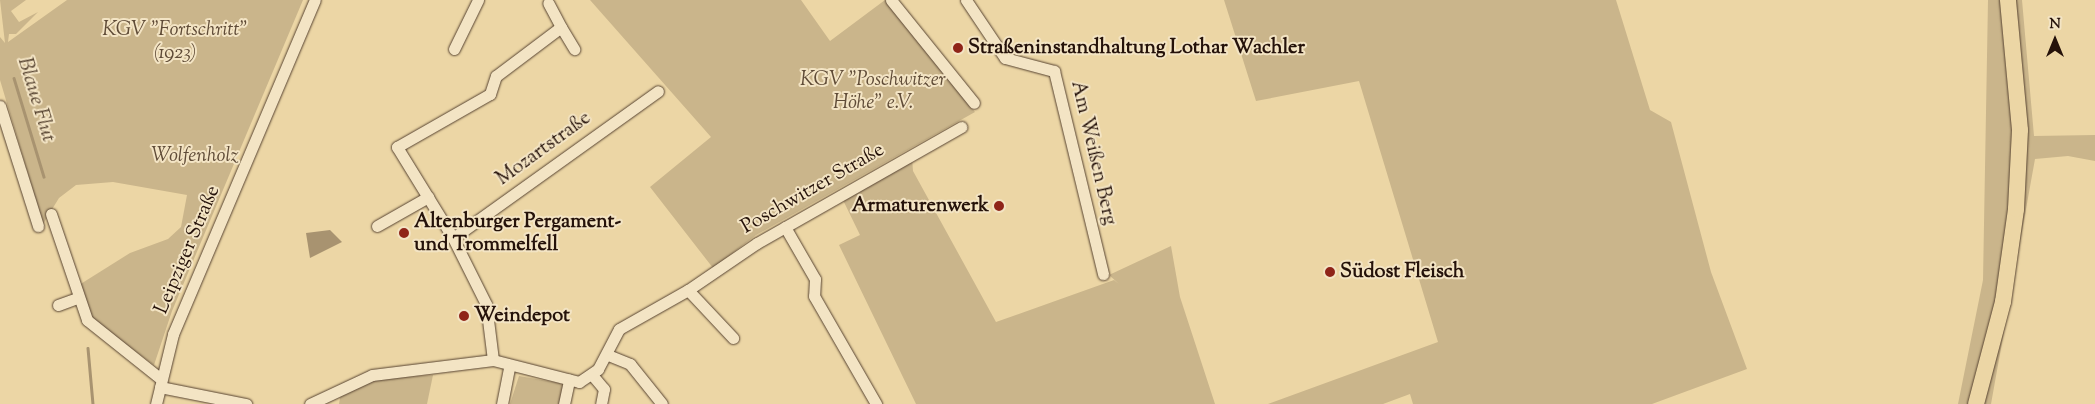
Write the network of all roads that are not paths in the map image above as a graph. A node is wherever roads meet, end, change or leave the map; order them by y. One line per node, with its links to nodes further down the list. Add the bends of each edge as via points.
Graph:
1 (315, 0): 30 (street, Leipziger Straße, via 173,334)
2 (478, 0): 8 (street)
3 (891, 0): 11 (street)
4 (966, 0): 20 (street, Am Weißen Berg, via 1005,58 1054,71)
5 (2008, 0): 39 (highway, via 2020,130 2019,164 2003,302)
6 (548, 3): 7 (street)
7 (561, 27): 9 (street); 14 (street, via 496,76 490,94 397,147)
8 (454, 49)
9 (574, 49)
10 (658, 91): 19 (street, Mozartstraße)
11 (974, 103)
12 (0, 106): 16 (street)
13 (961, 127): 18 (street, Poschwitzer Straße)
14 (428, 197): 17 (street); 19 (street)
15 (51, 214): 22 (street)
16 (38, 226)
17 (377, 226)
18 (785, 227): 21 (street, Poschwitzer Straße); 38 (street, via 815,279 814,296)
19 (453, 238): 26 (street, via 486,304)
20 (1103, 274)
21 (688, 290): 24 (street); 25 (street, Poschwitzer Straße, via 619,329)
22 (77, 298): 23 (street); 30 (street, via 98,331)
23 (58, 305)
24 (733, 338)
25 (608, 355): 28 (street, Poschwitzer Straße); 37 (street, via 630,364)
26 (493, 360): 27 (street); 33 (street, via 372,375)
27 (509, 367): 29 (street); 34 (street)
28 (593, 376): 29 (street, via 578,382); 36 (street, via 604,389)
29 (569, 380): 35 (street)
30 (160, 383): 31 (street, Leipziger Straße); 32 (street)
31 (156, 404)
32 (246, 404)
33 (310, 404)
34 (502, 404)
35 (564, 404)
36 (601, 404)
37 (662, 404)
38 (876, 404)
39 (1976, 404)

